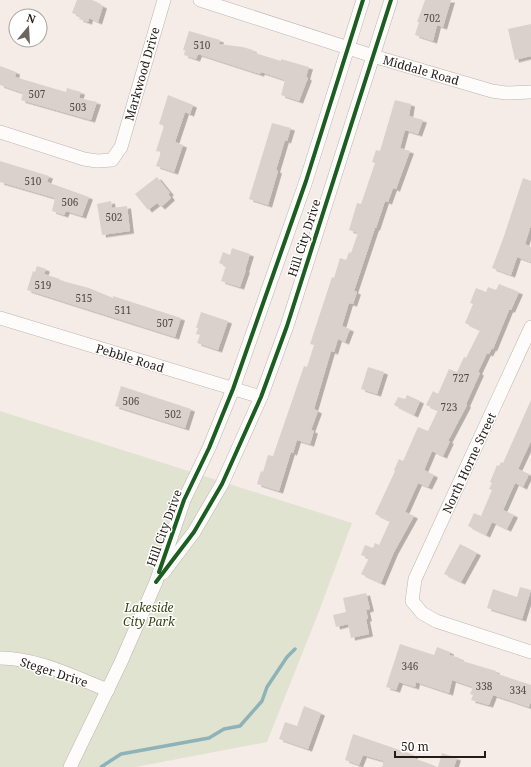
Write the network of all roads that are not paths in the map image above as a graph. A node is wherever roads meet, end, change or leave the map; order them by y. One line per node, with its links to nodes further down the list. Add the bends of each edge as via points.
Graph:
1 (164, 0): 8 (street, Markwood Drive, via 121,147 112,160 84,159)
2 (200, 0): 5 (street, Middale Road)
3 (363, 0): 5 (street, Hill City Drive)
4 (392, 0): 6 (street, Hill City Drive)
5 (348, 48): 6 (street, Middale Road); 11 (street, Hill City Drive, via 306,181)
6 (373, 56): 7 (street, Middale Road, via 492,91); 12 (street, Hill City Drive)
7 (531, 92)
8 (0, 132)
9 (0, 318): 11 (street, Pebble Road)
10 (531, 327): 14 (street, North Horne Street, via 415,579 412,601 422,613 436,621)
11 (233, 389): 12 (street, Pebble Road); 13 (street, Hill City Drive, via 184,500)
12 (261, 397): 13 (street, Hill City Drive, via 222,484 194,532)
13 (156, 582): 16 (street, Hill City Drive)
14 (531, 652)
15 (0, 658): 16 (street, Steger Drive, via 42,665)
16 (108, 690): 17 (street, Hill City Drive)
17 (70, 767)

